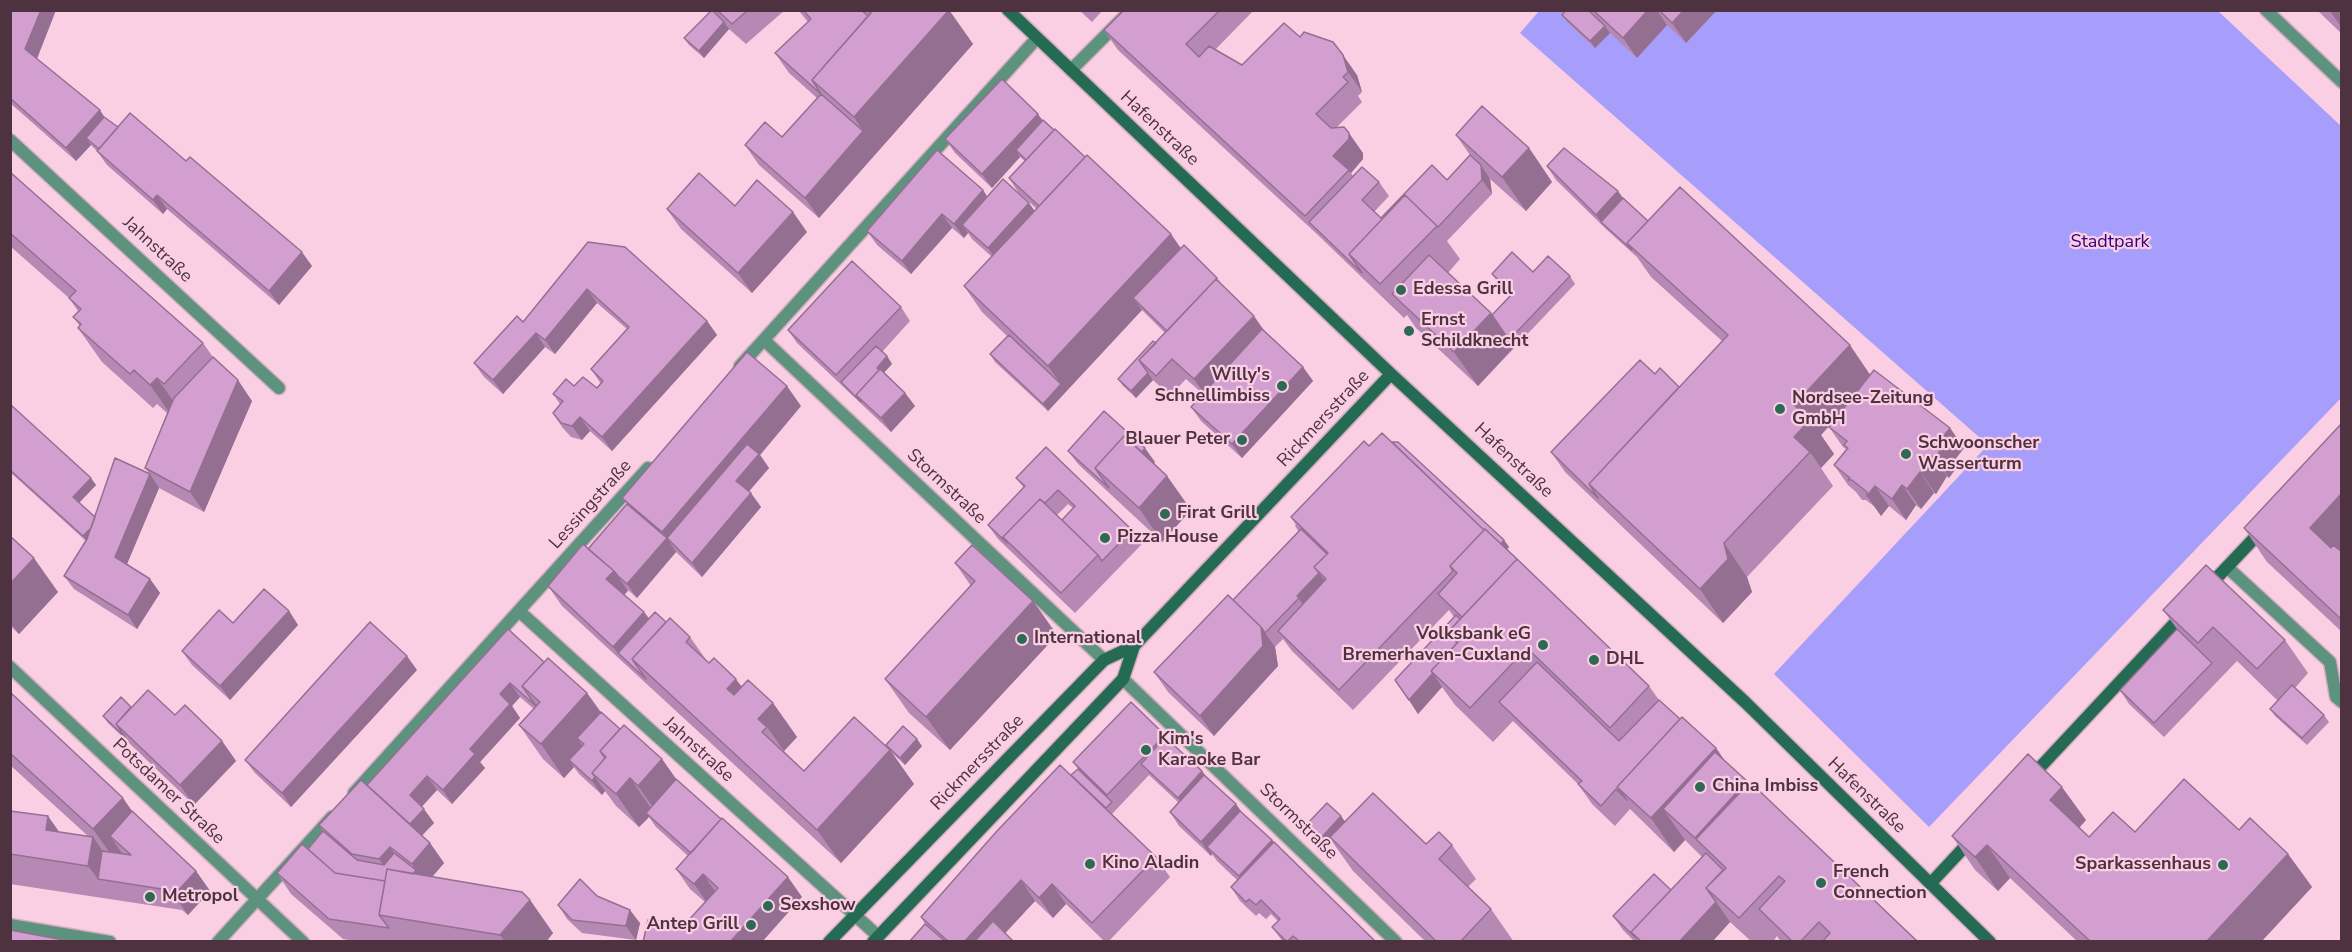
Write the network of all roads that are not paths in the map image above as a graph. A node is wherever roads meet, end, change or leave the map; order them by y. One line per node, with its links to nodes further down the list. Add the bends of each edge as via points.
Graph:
1 (1008, 10): 4 (main road, Hafenstraße)
2 (1131, 10): 5 (street)
3 (2265, 10): 6 (street)
4 (1038, 38): 5 (main road, Hafenstraße); 8 (street)
5 (1071, 70): 9 (main road, Hafenstraße)
6 (2342, 82)
7 (10, 140): 11 (street, Jahnstraße)
8 (764, 340): 10 (street); 17 (street, Stormstraße)
9 (1391, 374): 16 (main road, Rickmersstraße); 23 (main road, Hafenstraße, via 1745,702)
10 (732, 375)
11 (279, 387)
12 (654, 462): 15 (street, Lessingstraße)
13 (2268, 524): 14 (main road)
14 (2227, 567): 20 (street, via 2330,662 2336,697); 21 (main road)
15 (519, 611): 24 (street, Lessingstraße); 25 (street, Jahnstraße)
16 (1134, 646): 17 (main road, Rickmersstraße); 19 (main road, Rickmersstraße)
17 (1104, 660): 25 (main road, Rickmersstraße)
18 (10, 667): 24 (street, Potsdamer Straße)
19 (1123, 679): 27 (main road, Rickmersstraße); 32 (street, Stormstraße)
20 (2342, 702)
21 (2020, 788)
22 (1979, 832): 23 (main road)
23 (1930, 884): 33 (main road, Hafenstraße)
24 (257, 900): 29 (street, Lessingstraße); 30 (street, Potsdamer Straße)
25 (854, 915): 27 (street, Rickmersstraße); 31 (main road, Rickmersstraße)
26 (10, 925): 28 (street)
27 (876, 939)
28 (110, 942)
29 (218, 942)
30 (303, 942)
31 (829, 942)
32 (1396, 942)
33 (1990, 942)

